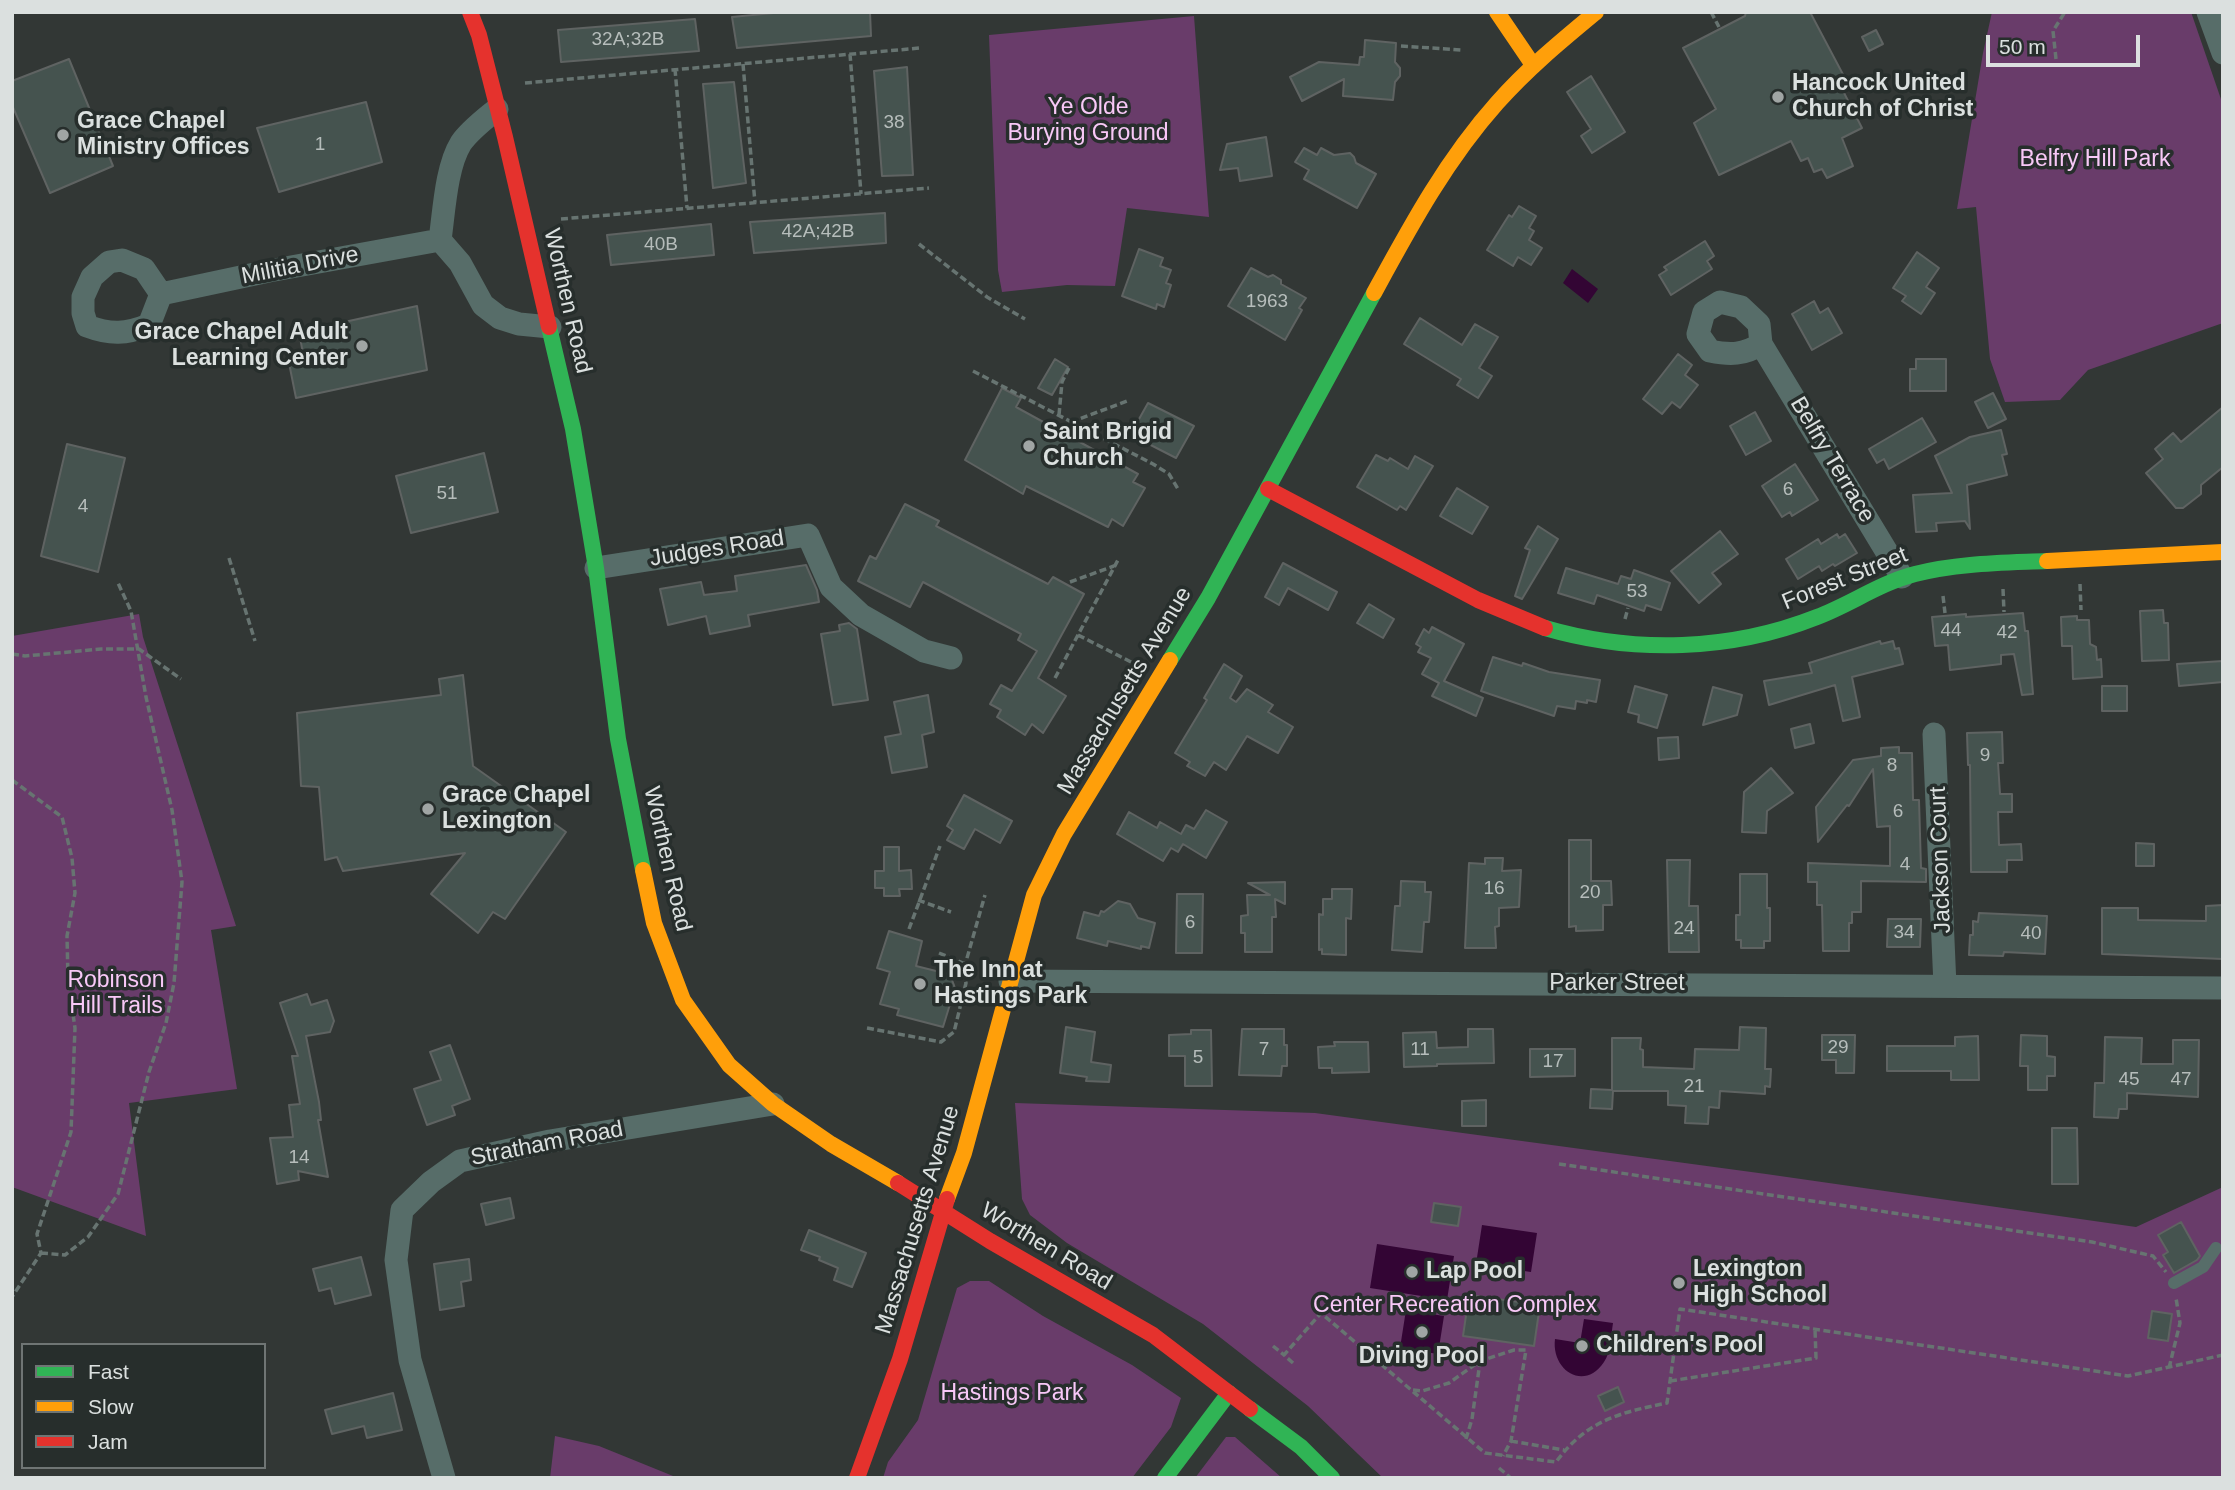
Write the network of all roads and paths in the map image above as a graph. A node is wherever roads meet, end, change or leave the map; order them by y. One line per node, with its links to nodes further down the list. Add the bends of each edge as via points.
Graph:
1 (470, 12): 18 (main road, Worthen Road)
2 (1497, 12): 15 (main road)
3 (1595, 12): 15 (main road, Massachusetts Avenue)
4 (1712, 12): 7 (path)
5 (2065, 12): 13 (path, via 2053,31)
6 (2208, 12): 11 (street)
7 (1719, 27)
8 (1401, 46): 10 (path)
9 (920, 48): 12 (path)
10 (1462, 50)
11 (2223, 53)
12 (850, 54): 14 (path); 20 (path)
13 (2056, 59)
14 (743, 64): 16 (path); 21 (path)
15 (1533, 65): 36 (main road, Massachusetts Avenue, via 1477,127 1423,204)
16 (675, 69): 17 (path); 22 (path)
17 (525, 83)
18 (497, 109): 24 (street, via 461,144); 28 (main road, Worthen Road)
19 (929, 188): 20 (path)
20 (861, 194): 21 (path)
21 (755, 203): 22 (path)
22 (687, 208): 23 (path)
23 (561, 219)
24 (440, 240): 26 (street, Militia Drive); 28 (street, via 460,263 483,305 499,318)
25 (919, 244): 27 (path, via 987,298)
26 (161, 294)
27 (1026, 319)
28 (550, 327): 41 (main road, Worthen Road)
29 (1761, 344): 43 (street, Belfry Terrace)
30 (1069, 368): 33 (path, via 1062,382)
31 (973, 371): 33 (path)
32 (1130, 400): 34 (path)
33 (1059, 415): 34 (path)
34 (1071, 422): 35 (path, via 1169,474)
35 (1178, 489)
36 (1268, 489): 43 (main road, Forest Street, via 1475,600 1552,631 1595,640 1678,645 1760,634 1816,618); 68 (main road, Massachusetts Avenue, via 1202,610 1064,834 1034,895)
37 (2223, 552): 43 (main road, Forest Street, via 1982,564)
38 (229, 558): 52 (path)
39 (1118, 560): 40 (path)
40 (1115, 565): 45 (path); 51 (path)
41 (596, 568): 55 (street, Judges Road, via 808,535 831,587 861,615 925,651); 74 (main road, Worthen Road, via 618,739 654,923 683,1000 729,1065)
42 (2080, 575): 48 (path)
43 (1902, 577)
44 (2002, 580): 49 (path)
45 (1070, 582)
46 (118, 583): 53 (path, via 131,611)
47 (1941, 587): 50 (path)
48 (2081, 610)
49 (2004, 612)
50 (1945, 613)
51 (1078, 635): 56 (path); 57 (path)
52 (255, 641)
53 (139, 649): 54 (path); 58 (path); 78 (path, via 182,881 174,983 118,1194 88,1237 65,1255)
54 (12, 654)
55 (951, 658)
56 (1137, 665)
57 (1055, 678)
58 (181, 679)
59 (1934, 734): 69 (street, Jackson Court)
60 (12, 780): 78 (path, via 62,817 75,893 67,936 75,1028 71,1132 37,1234)
61 (940, 846): 63 (path)
62 (985, 895): 67 (path)
63 (918, 900): 64 (path); 65 (path)
64 (951, 912)
65 (909, 929)
66 (939, 953): 67 (path)
67 (965, 964): 71 (path)
68 (1010, 981): 69 (street, Parker Street); 76 (main road, Massachusetts Avenue, via 964,1153)
69 (1945, 986): 70 (street, Parker Street)
70 (2223, 988)
71 (960, 1009): 72 (path); 73 (path, via 954,1032 940,1042)
72 (968, 1012)
73 (867, 1028)
74 (774, 1104): 76 (main road, Worthen Road); 96 (street, Stratham Road, via 550,1141 460,1161 402,1210 396,1260 410,1360)
75 (1559, 1164): 79 (path, via 2092,1242 2153,1256)
76 (943, 1211): 90 (main road, Worthen Road, via 1153,1335); 97 (main road, Massachusetts Avenue, via 900,1359)
77 (2216, 1248): 79 (lane, via 2203,1267)
78 (41, 1253): 80 (path)
79 (2174, 1283): 87 (path, via 2180,1323)
80 (12, 1297)
81 (1815, 1329): 87 (path, via 2128,1376); 88 (path, via 1816,1358); 88 (path, via 1680,1309)
82 (1273, 1346): 83 (path)
83 (1284, 1355): 86 (path); 89 (path, via 1321,1313)
84 (2223, 1355): 87 (path)
85 (1480, 1361): 89 (path, via 1449,1383); 91 (path); 92 (path, via 1526,1350)
86 (1293, 1363)
87 (2169, 1368)
88 (1670, 1381): 93 (path, via 1667,1402 1601,1421)
89 (1411, 1390): 91 (path)
90 (1229, 1393): 98 (main road); 99 (main road, Worthen Road, via 1301,1447)
91 (1466, 1438): 94 (path, via 1485,1453)
92 (1511, 1441): 93 (path); 94 (path)
93 (1565, 1450): 94 (path, via 1556,1462)
94 (1503, 1455)
95 (1500, 1468): 100 (path)
96 (444, 1478)
97 (857, 1478)
98 (1165, 1478)
99 (1332, 1478)
100 (1511, 1478)

